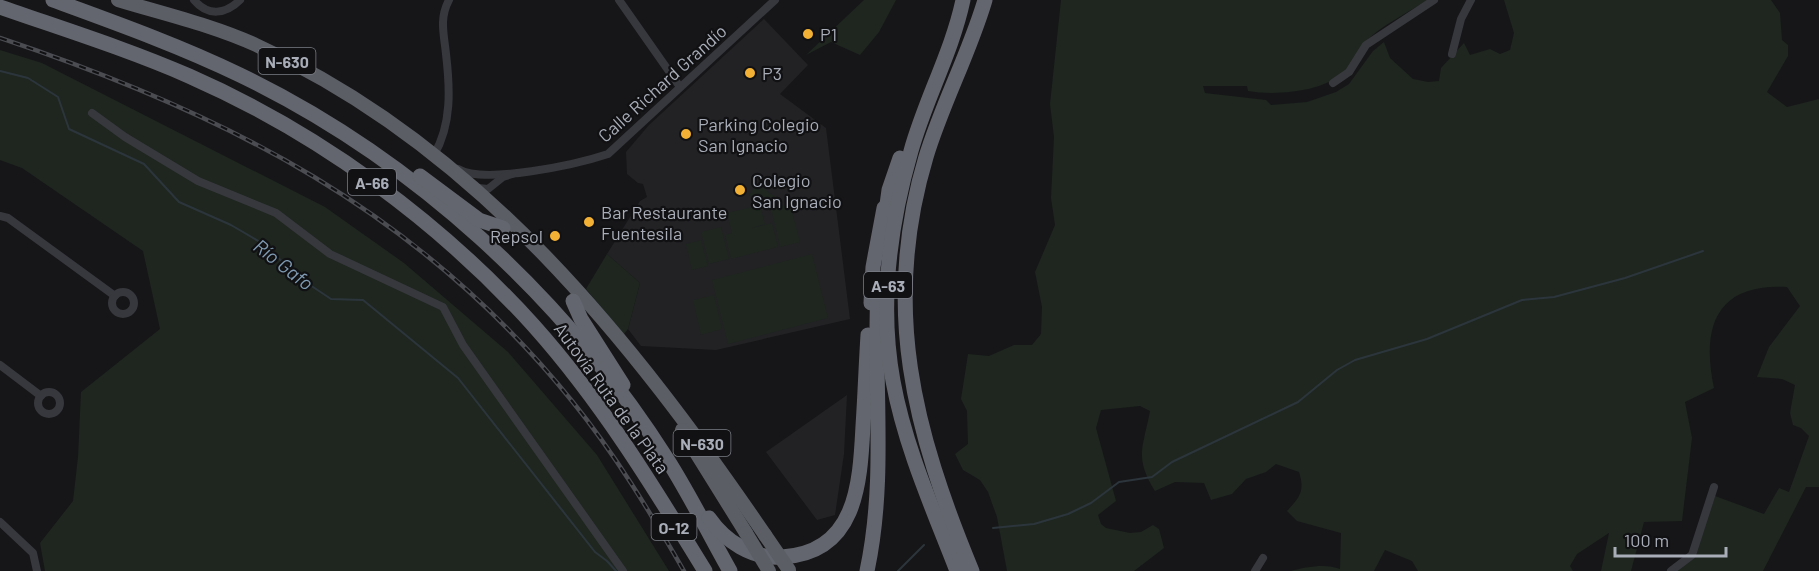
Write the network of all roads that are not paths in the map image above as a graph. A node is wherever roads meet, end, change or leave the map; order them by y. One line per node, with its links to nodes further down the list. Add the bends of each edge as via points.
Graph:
1 (54, 0): 18 (highway, Autovía Ruta de la Plata / A-66, via 197,56)
2 (118, 0): 19 (highway, N-630, via 255,45 362,105)
3 (194, 0): 4 (street, via 215,13 227,11)
4 (240, 0)
5 (449, 0): 19 (street, via 441,20 450,96)
6 (620, 0): 16 (street)
7 (775, 0): 16 (street, Calle Richard Grandío)
8 (956, 0): 24 (highway)
9 (963, 0): 47 (highway, A-63, via 911,148 891,249 887,297 893,380 902,420)
10 (985, 0): 48 (highway, A-63, via 926,157 911,225 904,291 905,336 917,413)
11 (1434, 0): 15 (street, via 1366,45 1348,72)
12 (1471, 0): 14 (street, via 1461,19)
13 (0, 7): 35 (highway, Autovía Ruta de la Plata / A-66, via 189,76 274,119 392,196 494,284 535,328 585,389)
14 (1452, 54)
15 (1333, 83)
16 (680, 87): 20 (street, Calle Richard Grandío, via 608,154 573,165)
17 (92, 113): 40 (street, via 198,181 276,213 330,254 443,307 463,345)
18 (322, 119): 27 (highway, via 348,130 408,168 479,220); 33 (highway, Autovía Ruta de la Plata / A-66, via 456,216 512,268 585,348)
19 (436, 156): 21 (street, Calle Richard Grandío, via 465,174); 22 (highway, N-630)
20 (522, 171): 21 (street, Calle Richard Grandío); 23 (street, Calle Richard Grandío, via 503,177)
21 (491, 175): 22 (street)
22 (474, 188): 23 (street); 25 (highway, N-630)
23 (492, 188): 25 (street, via 492,199)
24 (888, 190): 34 (highway, via 873,267 860,478 853,506 840,528 820,544 790,556 771,557 744,549 717,528); 46 (highway, via 876,323 879,486)
25 (499, 211): 30 (highway, N-630, via 520,229)
26 (0, 216): 28 (street)
27 (503, 228)
28 (115, 296)
29 (573, 300): 33 (highway)
30 (633, 355): 44 (highway, N-630, bridge); 45 (highway, N-630, bridge, via 694,432)
31 (0, 365): 32 (street)
32 (41, 396)
33 (640, 420): 34 (highway, Autovía Ruta de la Plata / A-66)
34 (667, 459): 43 (highway, Autovía Ruta de la Plata / A-66)
35 (651, 483): 41 (highway, O-12); 42 (highway, Autovía Ruta de la Plata / A-66)
36 (1714, 487): 50 (street, via 1692,555)
37 (0, 522): 39 (street, via 33,553)
38 (1263, 558): 49 (street)
39 (37, 571)
40 (623, 571)
41 (697, 571)
42 (705, 571)
43 (730, 571)
44 (769, 571)
45 (789, 571)
46 (867, 571)
47 (957, 571)
48 (970, 571)
49 (1255, 571)
50 (1671, 571)

